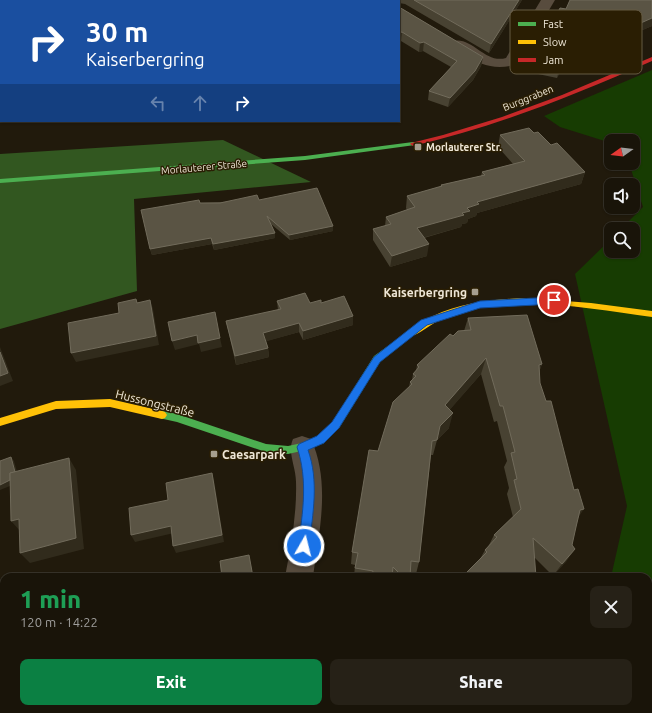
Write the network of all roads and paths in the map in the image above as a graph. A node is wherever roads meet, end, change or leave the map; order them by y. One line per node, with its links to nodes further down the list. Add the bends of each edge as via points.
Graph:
1 (548, 0): 2 (street)
2 (542, 10)
3 (444, 35): 5 (street, via 489,62 498,65)
4 (652, 58): 6 (street, Burggraben)
5 (510, 62)
6 (642, 62)
7 (615, 74): 8 (street, Burggraben, via 514,117 443,138)
8 (408, 144): 9 (street, Morlauterer Straße, via 292,160)
9 (0, 181)
10 (652, 314): 12 (street, via 554,300 480,304 441,316 424,323 377,359 336,425 321,440)
11 (0, 422): 12 (street, Hussongstraße, via 56,405 110,403 177,418 266,448 288,450)
12 (302, 447): 13 (street, via 308,464 310,500)
13 (300, 573)

